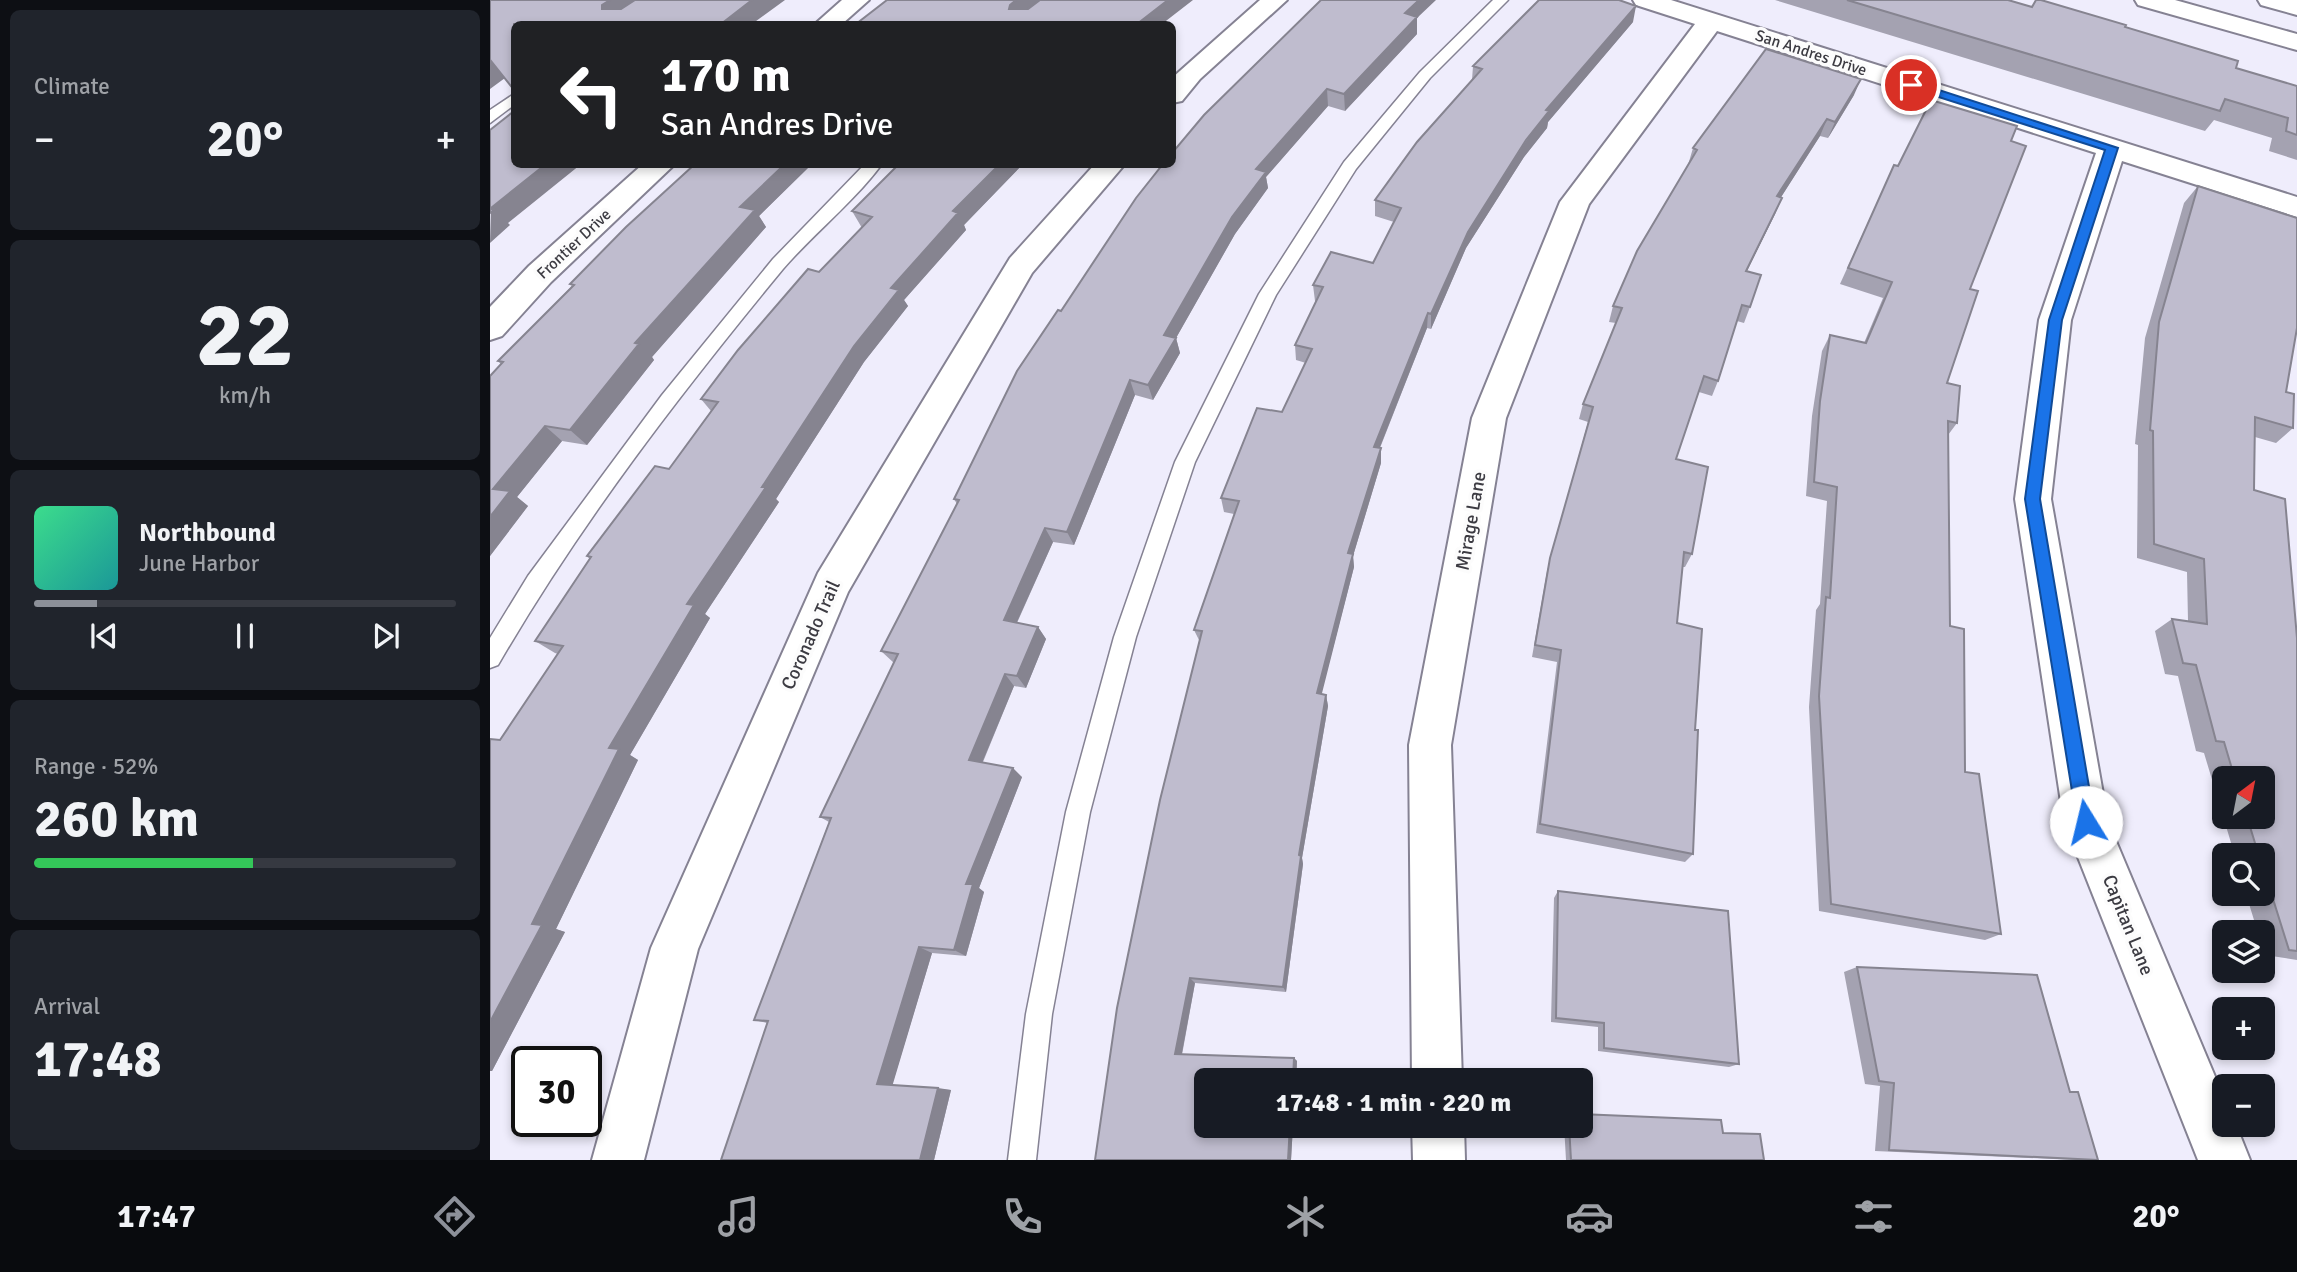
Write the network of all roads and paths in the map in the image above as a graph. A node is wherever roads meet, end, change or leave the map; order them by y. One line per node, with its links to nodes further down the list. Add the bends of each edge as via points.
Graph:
1 (858, 0): 8 (street)
2 (1275, 0): 11 (street)
3 (1501, 0): 24 (lane, via 1425,75 1350,166 1268,294 1185,462 1125,636 1079,812 1039,1014)
4 (1645, 0): 9 (street, San Andres Drive)
5 (2147, 0): 10 (street)
6 (2270, 0): 7 (street)
7 (2297, 7)
8 (831, 21)
9 (1711, 21): 14 (street, San Andres Drive); 21 (street, Mirage Lane, via 1575,202 1489,418 1430,745)
10 (2297, 42)
11 (1176, 91)
12 (511, 100): 13 (lane)
13 (490, 118)
14 (2112, 148): 18 (street, San Andres Drive); 26 (street, Capitan Lane, via 2055,320 2033,499 2086,822)
15 (657, 168): 19 (street, Frontier Drive, via 540,274)
16 (870, 168): 20 (lane, via 779,263 669,400 536,582)
17 (1107, 168): 23 (street, Coronado Trail, via 1021,266 832,585 675,948)
18 (2297, 207)
19 (490, 328)
20 (490, 658)
21 (1437, 1068)
22 (1438, 1138): 25 (street)
23 (618, 1160)
24 (1022, 1160)
25 (1439, 1160)
26 (2224, 1160)

